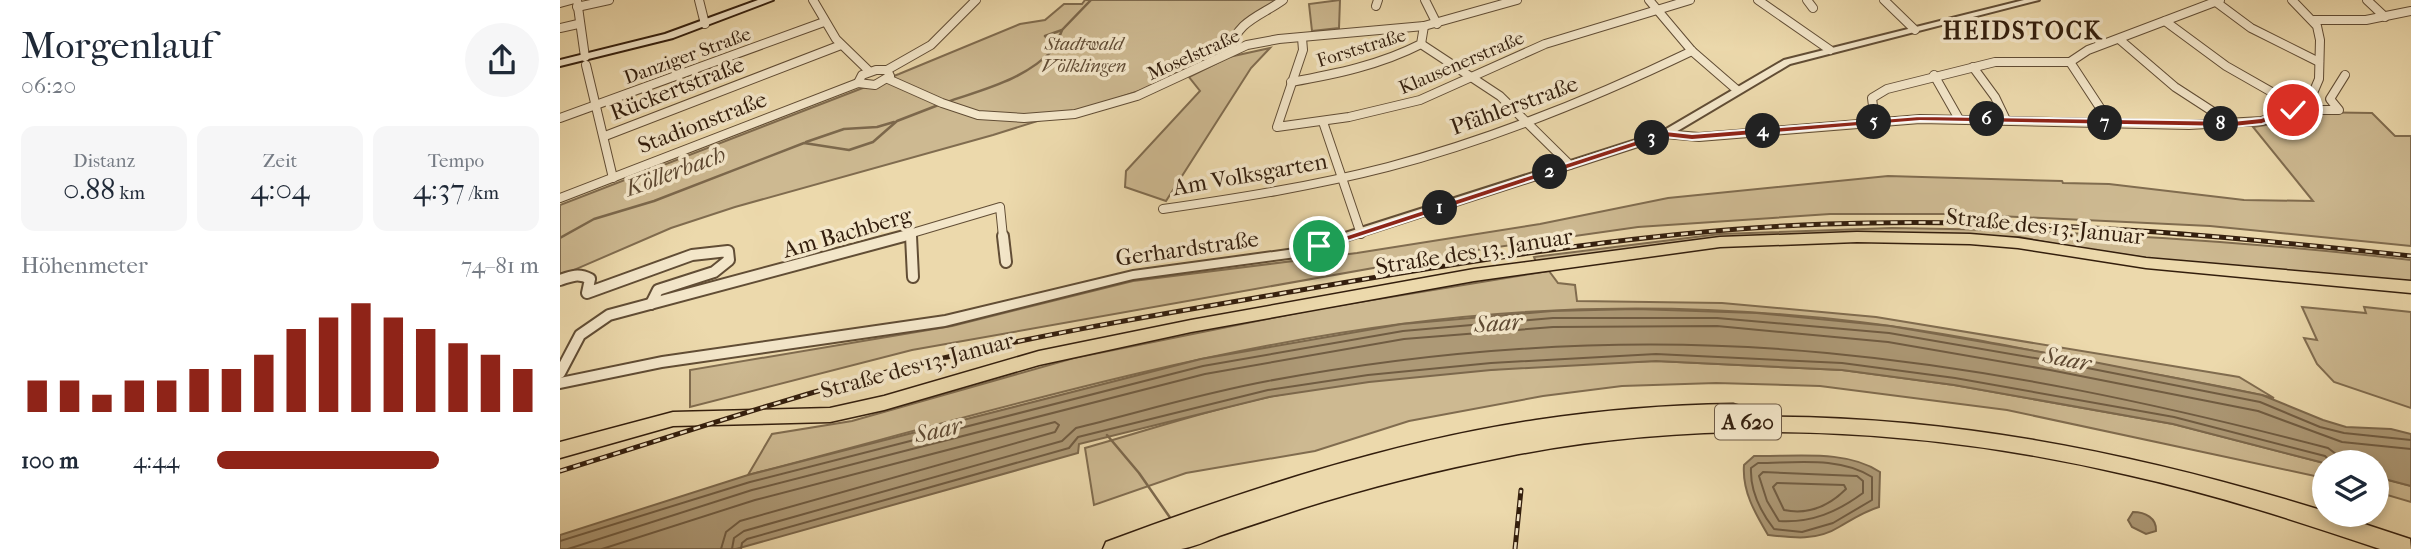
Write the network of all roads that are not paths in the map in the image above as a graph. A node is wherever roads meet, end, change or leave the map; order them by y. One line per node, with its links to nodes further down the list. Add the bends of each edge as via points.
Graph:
1 (609, 0): 19 (street)
2 (699, 0): 28 (street)
3 (768, 0): 28 (main road)
4 (813, 0): 26 (street)
5 (976, 0): 46 (street, via 931,45)
6 (1283, 0): 38 (street, via 1247,20 1235,34)
7 (1425, 0): 29 (street)
8 (1517, 0): 29 (street, Moselstraße)
9 (1648, 0): 21 (street)
10 (1690, 0): 21 (street, Klausenerstraße)
11 (1758, 0): 37 (street)
12 (1807, 0): 20 (street)
13 (1884, 0): 32 (street)
14 (2035, 0): 32 (street, Gerhardstraße)
15 (2292, 0): 25 (street)
16 (2367, 0): 23 (street)
17 (2218, 1): 24 (street); 42 (street, via 2251,27)
18 (560, 2): 19 (street)
19 (575, 2): 27 (street)
20 (1813, 8)
21 (1654, 9): 39 (street); 49 (street, Klausenerstraße, via 1545,44)
22 (2411, 11): 23 (street)
23 (2385, 17): 25 (street)
24 (2165, 20): 34 (street); 56 (street, via 2226,66)
25 (2314, 20): 42 (street, via 2320,40)
26 (824, 22): 36 (street); 55 (street, Danziger Straße)
27 (578, 24): 31 (street); 40 (street)
28 (705, 24): 40 (main road)
29 (1437, 24): 30 (street, Moselstraße)
30 (1424, 26): 33 (street, Moselstraße); 35 (street, Forststraße)
31 (560, 28)
32 (1915, 30): 37 (street, Gerhardstraße)
33 (1302, 38): 38 (street, Moselstraße); 51 (street, via 1303,50)
34 (2119, 39): 41 (street); 64 (street, via 2175,87)
35 (1421, 44): 49 (street); 51 (street, Forststraße, via 1357,68)
36 (841, 45): 45 (street); 66 (street, Rückertstraße)
37 (1830, 50): 54 (street, Gerhardstraße, via 1787,62)
38 (1230, 51): 46 (street, Moselstraße, via 1158,88 1100,108 1054,117 978,115 942,103)
39 (1692, 51): 54 (street); 62 (street, Pfählerstraße)
40 (585, 61): 43 (main road); 55 (street)
41 (2070, 62): 44 (street, via 1995,62); 63 (street)
42 (2319, 62): 50 (street)
43 (560, 64)
44 (1973, 67): 47 (street); 59 (street)
45 (869, 71): 46 (street); 52 (street)
46 (887, 75): 52 (street, via 872,86)
47 (1934, 75): 58 (street); 60 (street, via 1877,93 1873,106)
48 (2345, 75): 53 (street)
49 (1473, 78): 61 (street, Klausenerstraße, via 1420,100); 62 (street)
50 (2319, 79): 53 (street); 56 (street, via 2313,93)
51 (1291, 82): 61 (street, Klausenerstraße, via 1276,124 1282,128)
52 (858, 83): 68 (street, Stadionstraße)
53 (2339, 85): 56 (street, via 2330,99 2339,110)
54 (1737, 90): 65 (street, Gerhardstraße)
55 (597, 104): 57 (street, Danziger Straße); 66 (street)
56 (2295, 108): 64 (street, via 2262,121)
57 (560, 118)
58 (1959, 119): 59 (street); 60 (street)
59 (2006, 120): 63 (street)
60 (1882, 121): 65 (street, via 1692,137)
61 (1323, 122): 69 (street)
62 (1530, 122): 67 (street); 69 (street, Pfählerstraße)
63 (2110, 123): 64 (street)
64 (2233, 124)
65 (1665, 134): 67 (street, Gerhardstraße)
66 (605, 136): 68 (street)
67 (1570, 165): 73 (street, Gerhardstraße)
68 (613, 178): 70 (street, Stadionstraße)
69 (1343, 178): 71 (street, Am Volksgarten); 73 (street)
70 (560, 198)
71 (1163, 209)
72 (911, 234): 74 (street, Am Bachberg, via 1000,207); 75 (street); 78 (street, Am Bachberg)
73 (1361, 234): 80 (street, Gerhardstraße, via 1267,258 1133,275 945,321 662,362)
74 (1006, 262)
75 (912, 278)
76 (560, 280): 78 (street, Am Bachberg, via 575,273 590,279 587,293 692,256 728,251 729,260 714,272 658,290)
77 (2411, 287): 81 (main road, Straße des 13. Januar, via 2173,266 1970,239 1720,242 1474,275 1216,321 1039,358 830,415 673,418)
78 (650, 304): 79 (street, Am Bachberg, via 595,322 580,335)
79 (560, 373)
80 (560, 383)
81 (560, 450)
82 (2312, 510): 86 (highway, A 620, via 2036,447 1885,427 1749,422 1609,432 1458,457 1197,527)
83 (2357, 527): 88 (highway, A 620)
84 (2373, 527): 85 (highway, A 620)
85 (2411, 538)
86 (1163, 542): 87 (highway, A 620)
87 (1114, 549)
88 (2410, 549)

